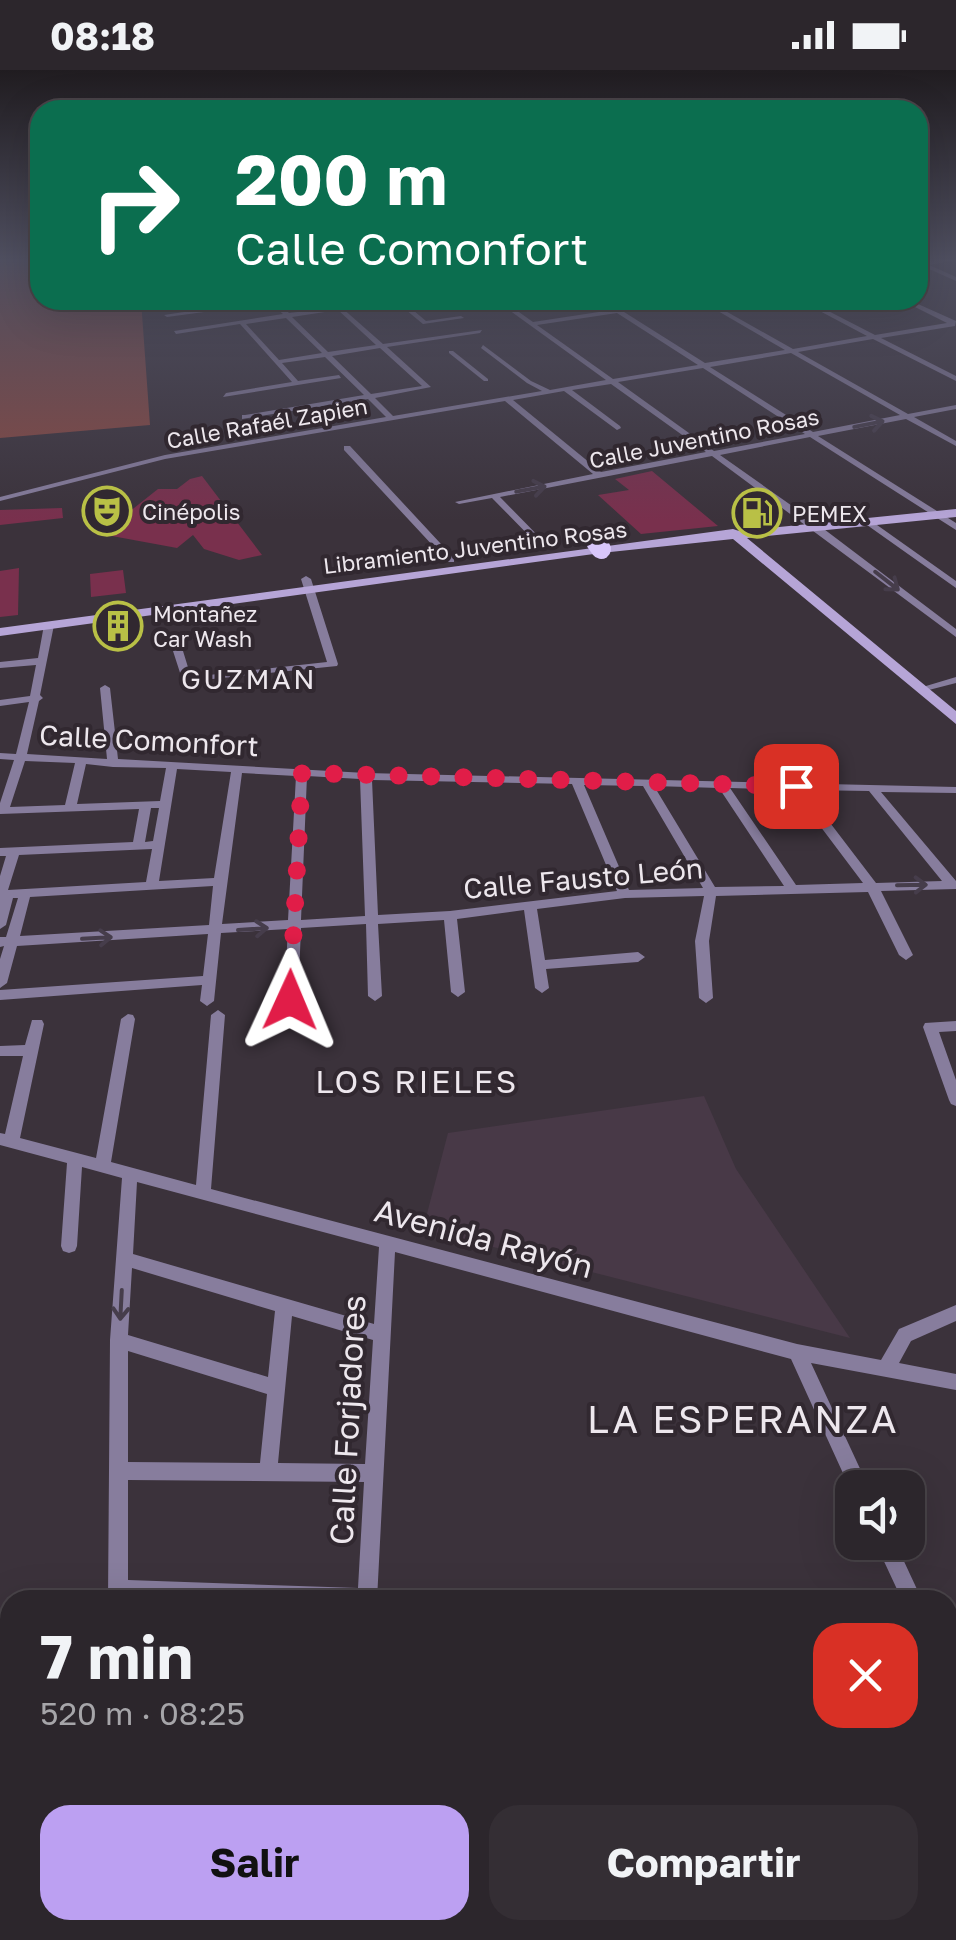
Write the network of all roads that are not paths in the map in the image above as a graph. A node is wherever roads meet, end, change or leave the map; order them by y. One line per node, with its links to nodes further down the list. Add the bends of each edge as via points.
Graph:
1 (262, 346): 15 (street)
2 (314, 346): 13 (street)
3 (378, 346): 13 (street)
4 (380, 346): 30 (street, via 427,386)
5 (563, 346): 24 (street)
6 (673, 346): 18 (street)
7 (783, 346): 12 (street)
8 (825, 346): 12 (street, Calle Rafaél Zapien)
9 (894, 346): 21 (street)
10 (483, 347): 14 (street)
11 (450, 352): 16 (street)
12 (793, 352): 18 (street, Calle Rafaél Zapien); 34 (street)
13 (323, 355): 15 (street); 20 (street); 30 (street)
14 (495, 357): 16 (street); 17 (street)
15 (276, 362): 25 (street)
16 (463, 362): 19 (street)
17 (508, 367): 19 (street); 23 (street)
18 (705, 367): 24 (street, Calle Rafaél Zapien); 38 (street)
19 (476, 372): 22 (street)
20 (339, 377): 25 (street); 30 (street)
21 (956, 379)
22 (486, 380)
23 (528, 382): 27 (street); 29 (street)
24 (614, 382): 26 (street, Calle Rafaél Zapien); 41 (street)
25 (297, 384): 28 (street)
26 (567, 390): 27 (street, Calle Rafaél Zapien); 37 (street)
27 (551, 393): 29 (street, Calle Rafaél Zapien)
28 (226, 395)
29 (537, 395): 31 (street, Calle Rafaél Zapien)
30 (366, 398): 33 (street); 35 (street); 36 (street)
31 (508, 400): 35 (street, Calle Rafaél Zapien); 42 (street)
32 (956, 408): 34 (street, Calle Juventino Rosas)
33 (244, 417)
34 (907, 417): 38 (street, Calle Juventino Rosas, one-way to 34); 39 (street)
35 (392, 420): 36 (street, Calle Rafaél Zapien)
36 (382, 421): 44 (street, Calle Rafaél Zapien, via 165,458)
37 (617, 428)
38 (814, 435): 41 (street, Calle Juventino Rosas); 47 (street)
39 (956, 444)
40 (348, 448): 54 (street)
41 (713, 454): 42 (street, Calle Juventino Rosas); 49 (street)
42 (599, 475): 43 (street, Calle Juventino Rosas, one-way to 42)
43 (494, 495): 45 (street, Calle Juventino Rosas); 53 (street)
44 (0, 499)
45 (459, 502)
46 (956, 510): 47 (main road, Libramiento Juventino Rosas)
47 (934, 512): 48 (main road, Libramiento Juventino Rosas); 49 (main road, Libramiento Juventino Rosas); 50 (street)
48 (870, 522): 49 (main road, Libramiento Juventino Rosas); 56 (street)
49 (813, 525): 51 (main road, Libramiento Juventino Rosas); 60 (street, one-way to 60)
50 (956, 527)
51 (737, 532): 52 (main road, Libramiento Juventino Rosas); 65 (main road)
52 (599, 545): 53 (main road, Libramiento Juventino Rosas); 55 (main road, Libramiento Juventino Rosas)
53 (546, 548): 54 (main road, Libramiento Juventino Rosas)
54 (451, 560): 55 (main road, Libramiento Juventino Rosas)
55 (306, 584): 57 (main road, Libramiento Juventino Rosas); 58 (main road, Libramiento Juventino Rosas); 61 (street, via 333,664 187,680)
56 (956, 585)
57 (0, 621)
58 (50, 625): 59 (main road, Libramiento Juventino Rosas); 62 (street)
59 (0, 632)
60 (956, 634)
61 (178, 651)
62 (42, 661): 63 (street); 67 (street)
63 (0, 665)
64 (956, 680): 65 (street)
65 (926, 687): 69 (main road); 70 (main road)
66 (105, 688): 74 (street)
67 (38, 698): 68 (street); 72 (street)
68 (0, 703)
69 (956, 706)
70 (956, 719)
71 (0, 756): 72 (street, Calle Comonfort)
72 (22, 759): 73 (street, Calle Comonfort); 88 (street, via 3,811)
73 (81, 763): 74 (street, Calle Comonfort); 88 (street)
74 (113, 764): 75 (street, Calle Comonfort)
75 (172, 766): 76 (street, Calle Comonfort); 86 (street)
76 (238, 769): 77 (street, Calle Comonfort); 92 (street)
77 (302, 773): 78 (street, Calle Comonfort); 105 (street)
78 (366, 776): 79 (street, Calle Comonfort); 103 (street)
79 (577, 782): 80 (street, Calle Comonfort); 99 (street)
80 (646, 782): 81 (street, Calle Comonfort); 97 (street)
81 (722, 784): 82 (street, Calle Comonfort); 96 (street)
82 (796, 786): 83 (street, Calle Comonfort); 95 (street)
83 (872, 788): 84 (street, Calle Comonfort); 93 (street)
84 (951, 790): 85 (street)
85 (956, 800)
86 (166, 804): 87 (street); 89 (street)
87 (146, 805): 88 (street); 90 (street)
88 (70, 808)
89 (160, 845): 90 (street); 94 (street)
90 (138, 846): 91 (street)
91 (7, 852): 100 (street)
92 (220, 882): 94 (street); 106 (street)
93 (954, 885): 95 (street, Calle Fausto León, one-way to 93)
94 (152, 886): 98 (street)
95 (872, 886): 96 (street, Calle Fausto León); 108 (street)
96 (792, 888): 97 (street, Calle Fausto León)
97 (711, 891): 99 (street, Calle Fausto León); 117 (street, via 702,941)
98 (25, 894): 100 (street); 107 (street)
99 (625, 894): 101 (street, Calle Fausto León)
100 (4, 895): 104 (street)
101 (530, 905): 102 (street, Calle Fausto León); 110 (street)
102 (450, 915): 103 (street, Calle Fausto León); 114 (street)
103 (370, 921): 105 (street, Calle Fausto León); 116 (street)
104 (0, 926)
105 (292, 927): 106 (street, Calle Fausto León, one-way to 105); 118 (street)
106 (215, 932): 107 (street, Calle Fausto León, one-way to 106); 111 (street)
107 (5, 942): 112 (street)
108 (906, 955)
109 (638, 957): 110 (street)
110 (538, 965): 113 (street)
111 (208, 980): 115 (street); 129 (street)
112 (0, 983)
113 (542, 988)
114 (458, 992)
115 (0, 995)
116 (375, 996)
117 (706, 998)
118 (290, 1000)
119 (128, 1019): 127 (street)
120 (37, 1024): 122 (street)
121 (956, 1026): 124 (street, via 930,1027)
122 (32, 1050): 123 (street); 125 (street)
123 (0, 1052)
124 (956, 1100)
125 (6, 1141): 126 (street, Avenida Rayón)
126 (74, 1158): 127 (street, Avenida Rayón); 131 (street)
127 (103, 1165): 128 (street, Avenida Rayón)
128 (130, 1172): 129 (street, Avenida Rayón); 132 (street)
129 (203, 1193): 130 (street, Avenida Rayón)
130 (387, 1244): 135 (street, Calle Forjadores); 137 (street, Avenida Rayón)
131 (69, 1246)
132 (123, 1258): 133 (street); 136 (street, one-way to 136)
133 (284, 1306): 135 (street); 140 (street)
134 (956, 1313): 138 (street, via 904,1335)
135 (380, 1334): 144 (street, Calle Forjadores)
136 (118, 1340): 140 (street); 142 (street)
137 (797, 1352): 138 (street, Avenida Rayón); 141 (street)
138 (886, 1368): 139 (street, Avenida Rayón)
139 (956, 1382)
140 (275, 1388): 143 (street)
141 (852, 1470)
142 (119, 1471): 143 (street); 146 (street)
143 (268, 1472): 144 (street)
144 (372, 1473): 147 (street, Calle Forjadores)
145 (893, 1560): 148 (street)
146 (117, 1590)
147 (368, 1590)
148 (907, 1590)

